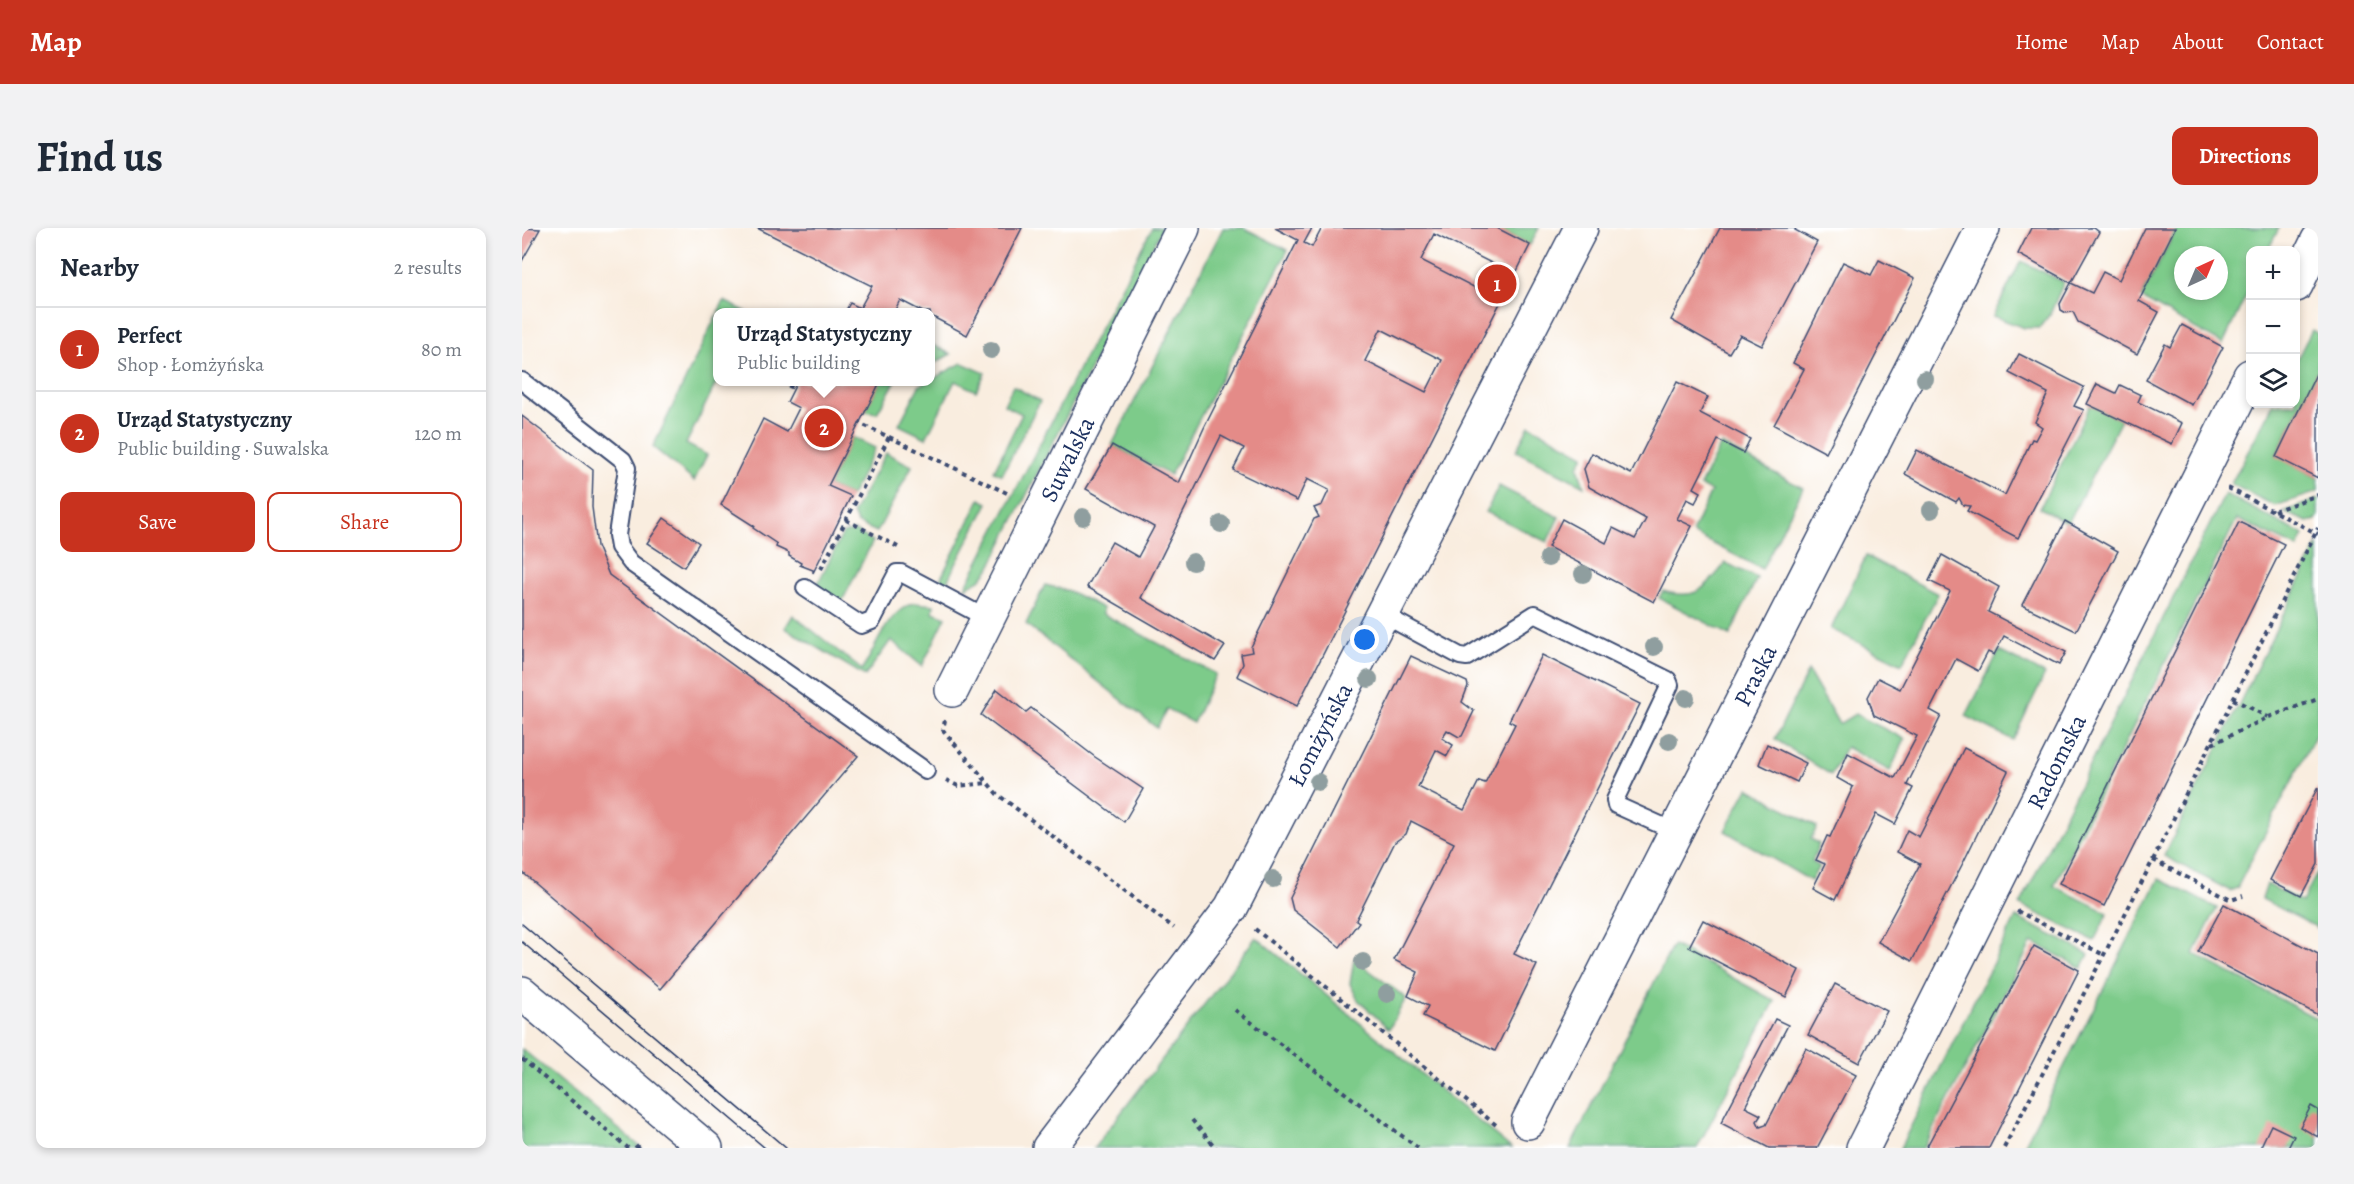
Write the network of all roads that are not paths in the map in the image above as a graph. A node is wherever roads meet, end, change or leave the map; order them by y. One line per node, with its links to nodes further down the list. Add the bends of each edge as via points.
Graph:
1 (1183, 228): 10 (street, Suwalska)
2 (1581, 228): 9 (street, Łomżyńska)
3 (1983, 228): 13 (street, Praska)
4 (2318, 240): 5 (street)
5 (2300, 275)
6 (522, 381): 12 (lane, via 623,460 627,468 617,535 625,558)
7 (2246, 384): 18 (street, Radomska)
8 (808, 589): 10 (lane, via 861,625 867,624 897,573 901,573)
9 (1382, 614): 13 (lane, via 1467,657 1535,614 1668,680 1670,685 1615,800 1616,805); 17 (street, Łomżyńska, via 1231,908)
10 (988, 619): 11 (street, Suwalska)
11 (952, 690)
12 (927, 771)
13 (1676, 832): 15 (street, Praska)
14 (522, 993): 16 (street)
15 (1515, 1126)
16 (706, 1148)
17 (1049, 1148)
18 (1863, 1148)

